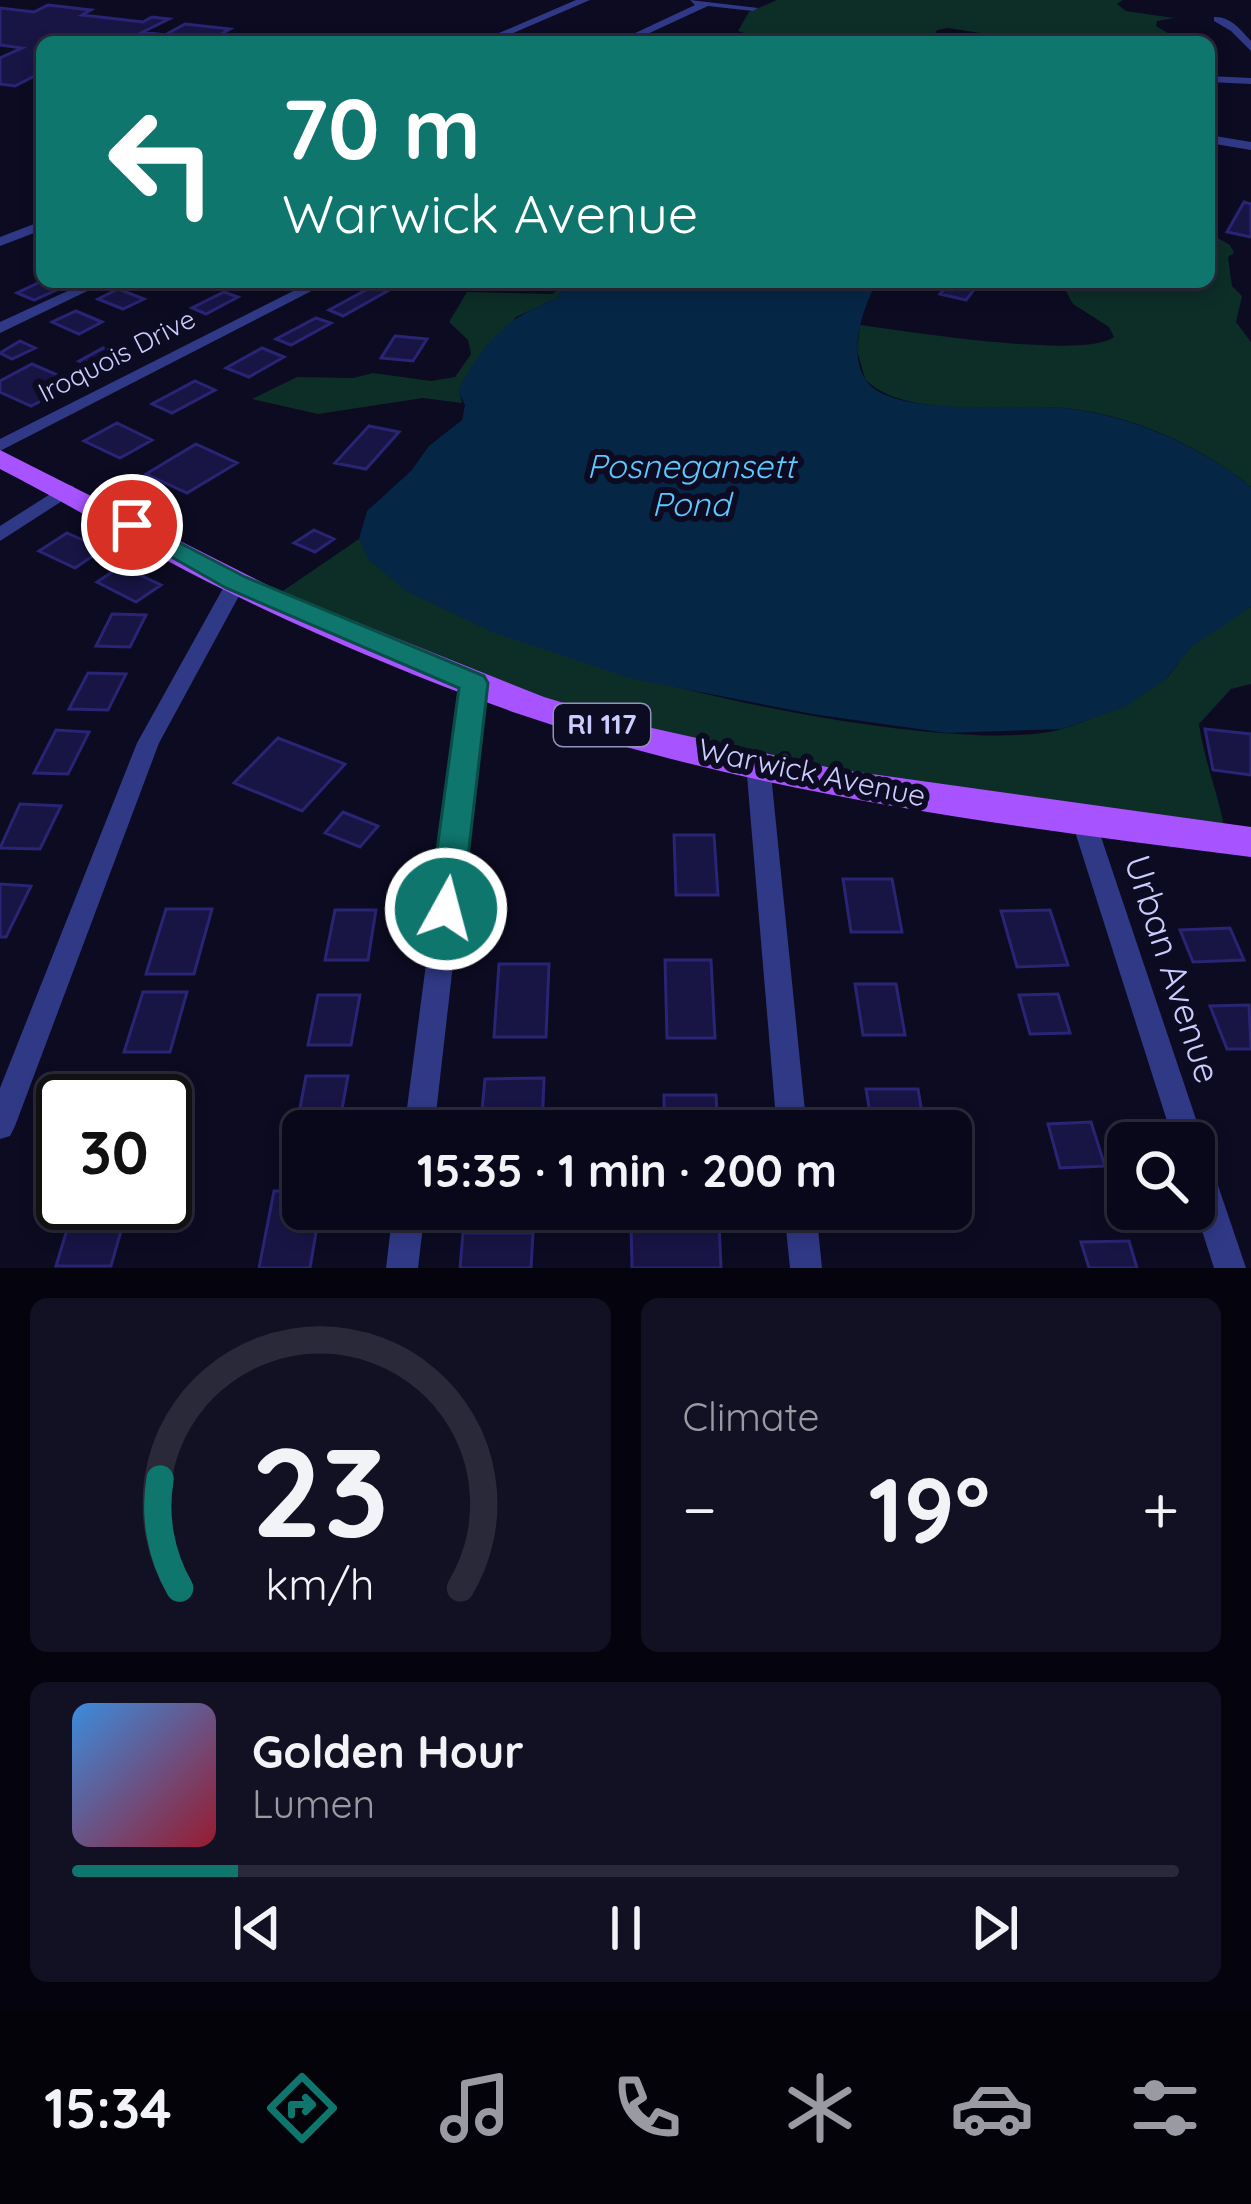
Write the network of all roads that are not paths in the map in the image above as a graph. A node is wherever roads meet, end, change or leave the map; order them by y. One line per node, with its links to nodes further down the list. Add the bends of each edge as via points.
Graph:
1 (584, 0): 6 (street)
2 (683, 0): 3 (street)
3 (705, 4): 4 (street); 7 (street)
4 (753, 8)
5 (1218, 19): 8 (street)
6 (497, 36)
7 (634, 36)
8 (1250, 45)
9 (1215, 79): 10 (street)
10 (1251, 81)
11 (1215, 141): 12 (street)
12 (1251, 146)
13 (36, 227): 14 (street)
14 (0, 242)
15 (86, 288): 17 (street)
16 (310, 288): 18 (street, Iroquois Drive)
17 (0, 328)
18 (0, 446)
19 (0, 458): 20 (main road, Warwick Avenue / RI 117)
20 (66, 490): 21 (street); 22 (main road, Warwick Avenue / RI 117)
21 (0, 535)
22 (236, 583): 23 (main road, Warwick Avenue / RI 117); 30 (street, via 148,743)
23 (474, 683): 24 (main road, Warwick Avenue / RI 117); 27 (street)
24 (758, 764): 25 (main road, Warwick Avenue / RI 117, via 890,793); 28 (street)
25 (1083, 819): 26 (main road, Warwick Avenue / RI 117); 29 (street, Urban Avenue)
26 (1251, 842)
27 (422, 1110)
28 (789, 1110)
29 (1182, 1122)
30 (0, 1126)
31 (1215, 1223): 36 (street)
32 (407, 1230): 34 (street)
33 (802, 1230): 35 (street)
34 (402, 1268)
35 (806, 1268)
36 (1230, 1268)

